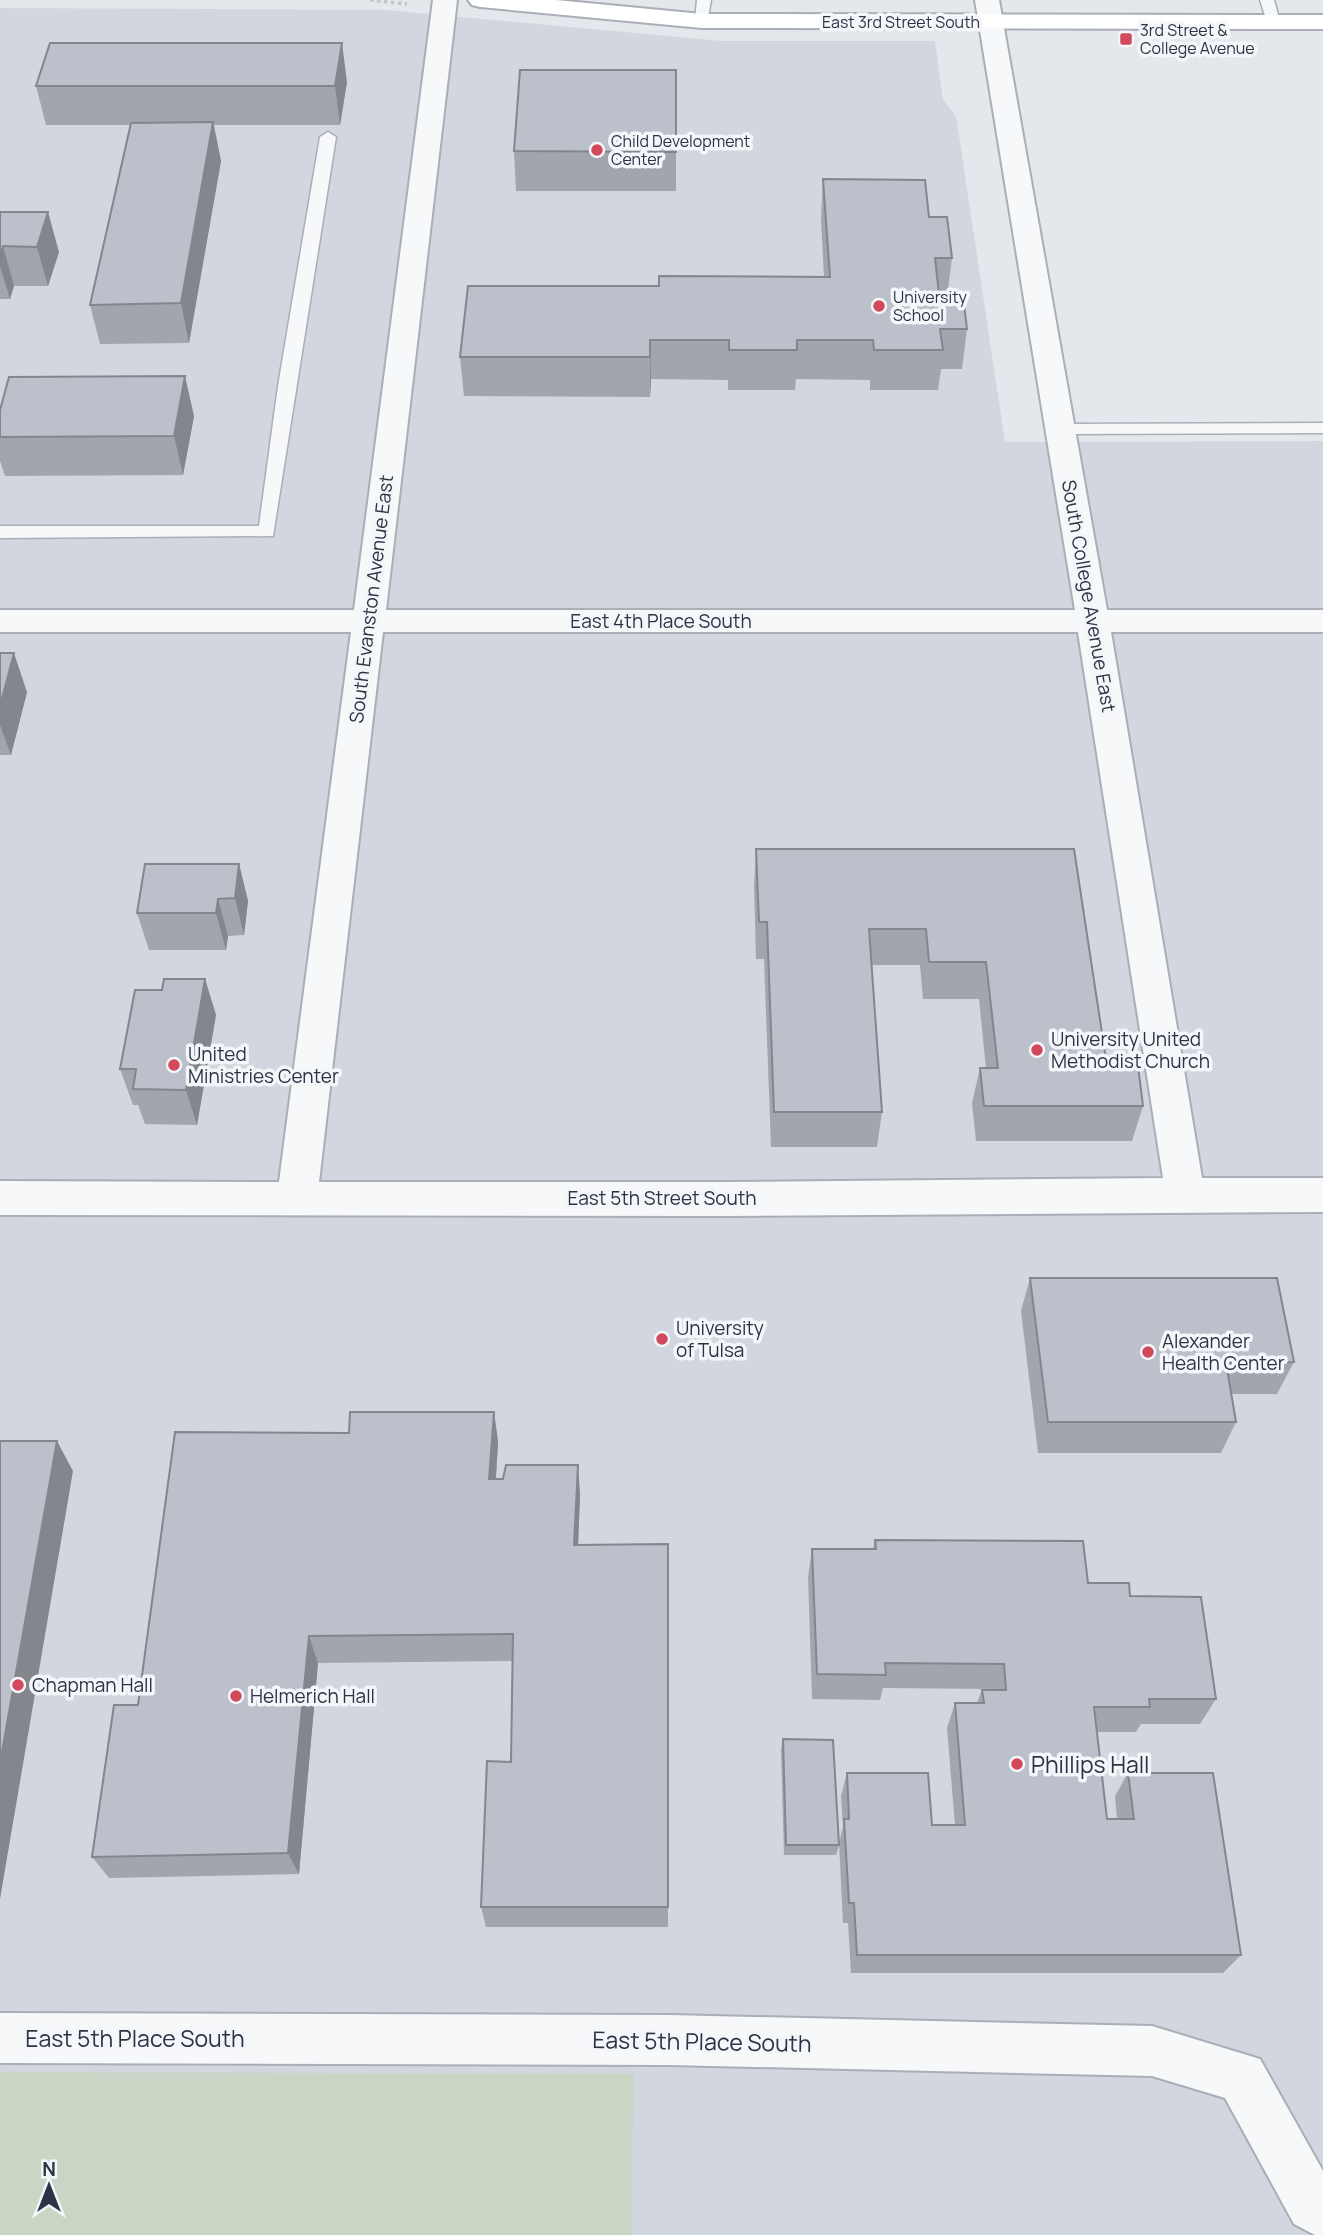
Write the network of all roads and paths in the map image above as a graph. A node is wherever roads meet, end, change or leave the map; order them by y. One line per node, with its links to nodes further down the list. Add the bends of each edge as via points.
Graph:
1 (445, 0): 11 (street, South Evanston Avenue East)
2 (480, 0): 3 (street, East 3rd Street South)
3 (703, 10): 4 (street, East 3rd Street South)
4 (989, 11): 5 (street, East 3rd Street South); 9 (street, South College Avenue East)
5 (1270, 11): 6 (street, East 3rd Street South)
6 (1323, 22)
7 (328, 137): 10 (lane, via 267,532)
8 (1323, 428): 9 (lane)
9 (1061, 429): 13 (street, South College Avenue East)
10 (0, 532)
11 (367, 620): 12 (street, East 4th Place South); 13 (street, East 4th Place South); 17 (street, South Evanston Avenue East)
12 (0, 621)
13 (1092, 621): 14 (street, East 4th Place South); 15 (street, South College Avenue East)
14 (1323, 621)
15 (1185, 1194): 16 (street, East 5th Street South); 17 (street, East 5th Street South)
16 (1323, 1195)
17 (297, 1197): 18 (street, East 5th Street South)
18 (0, 1198)
19 (0, 2039): 20 (street, East 5th Place South, via 669,2040 1152,2051 1242,2077 1313,2204)
20 (1323, 2212)

